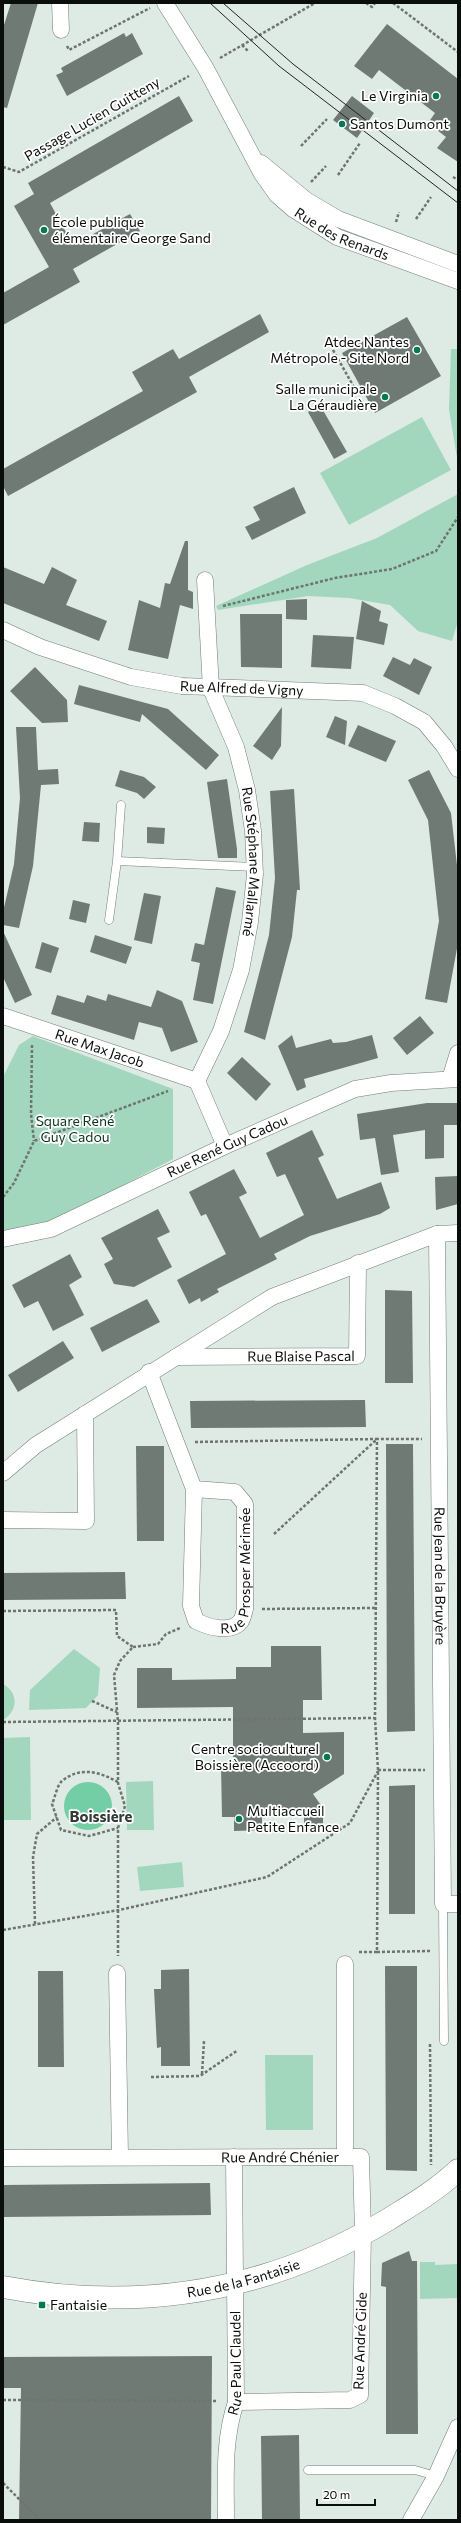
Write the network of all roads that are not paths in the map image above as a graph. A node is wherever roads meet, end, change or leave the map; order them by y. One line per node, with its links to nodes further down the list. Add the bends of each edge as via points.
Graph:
1 (60, 3): 3 (street)
2 (160, 4): 4 (street, Rue des Renards, via 205,67)
3 (61, 30)
4 (251, 154): 5 (street, Rue des Renards, via 306,200 338,219); 6 (street, Rue des Renards, via 277,195 293,209 337,237)
5 (458, 264)
6 (458, 281)
7 (205, 580): 9 (street)
8 (3, 630): 9 (street, Rue Alfred de Vigny, via 40,647 131,677)
9 (211, 689): 10 (street, Rue Alfred de Vigny, via 363,693 424,722 444,746); 13 (street, Rue Stéphane Mallarmé, via 236,747 247,790 254,831)
10 (458, 769)
11 (121, 805): 12 (lane)
12 (117, 862): 13 (lane); 14 (lane)
13 (255, 867): 18 (street, Rue Stéphane Mallarmé, via 250,922 241,970 221,1031)
14 (109, 920)
15 (3, 1016): 18 (street, Rue Max Jacob)
16 (458, 1053): 17 (street)
17 (454, 1079): 19 (street, Rue René Guy Cadou, via 391,1083 355,1089)
18 (197, 1081): 19 (street)
19 (225, 1146): 22 (street, Rue René Guy Cadou, via 51,1229)
20 (458, 1232): 21 (street)
21 (437, 1234): 23 (street); 30 (street, Rue Jean de la Bruyère, via 442,1770)
22 (3, 1239)
23 (358, 1263): 24 (street, via 272,1297); 24 (street, Rue Blaise Pascal, via 357,1356)
24 (175, 1357): 25 (street)
25 (150, 1372): 26 (street); 28 (street, Rue Prosper Mérimée)
26 (85, 1414): 27 (street, via 36,1445); 29 (street, via 86,1521)
27 (3, 1473)
28 (194, 1489): 28 (street, Rue Prosper Mérimée, via 191,1606 196,1621 209,1628 230,1628 241,1621 245,1609 245,1504 235,1492)
29 (3, 1520)
30 (450, 1904): 33 (lane, via 443,1951)
31 (345, 1964): 36 (street)
32 (117, 1973): 34 (street)
33 (444, 2041)
34 (120, 2157): 35 (street, Rue André Chénier); 37 (street, Rue André Chénier)
35 (234, 2157): 36 (street, Rue André Chénier); 40 (street, Rue Paul Claudel)
36 (345, 2157): 39 (street, Rue André Chénier, via 362,2157)
37 (3, 2158)
38 (458, 2170): 39 (street, Rue de la Fantaisie, via 431,2193)
39 (363, 2234): 40 (street, Rue de la Fantaisie, via 305,2262); 42 (street, Rue André Gide, via 360,2395 350,2400)
40 (235, 2285): 41 (street, Rue de la Fantaisie, via 170,2295 105,2299 43,2295); 42 (street, Rue Paul Claudel)
41 (3, 2287)
42 (236, 2402): 46 (street, Rue Paul Claudel, via 228,2425 225,2453)
43 (458, 2427): 45 (street)
44 (308, 2470): 45 (lane, via 415,2470)
45 (436, 2476): 47 (street)
46 (226, 2520)
47 (411, 2520)

